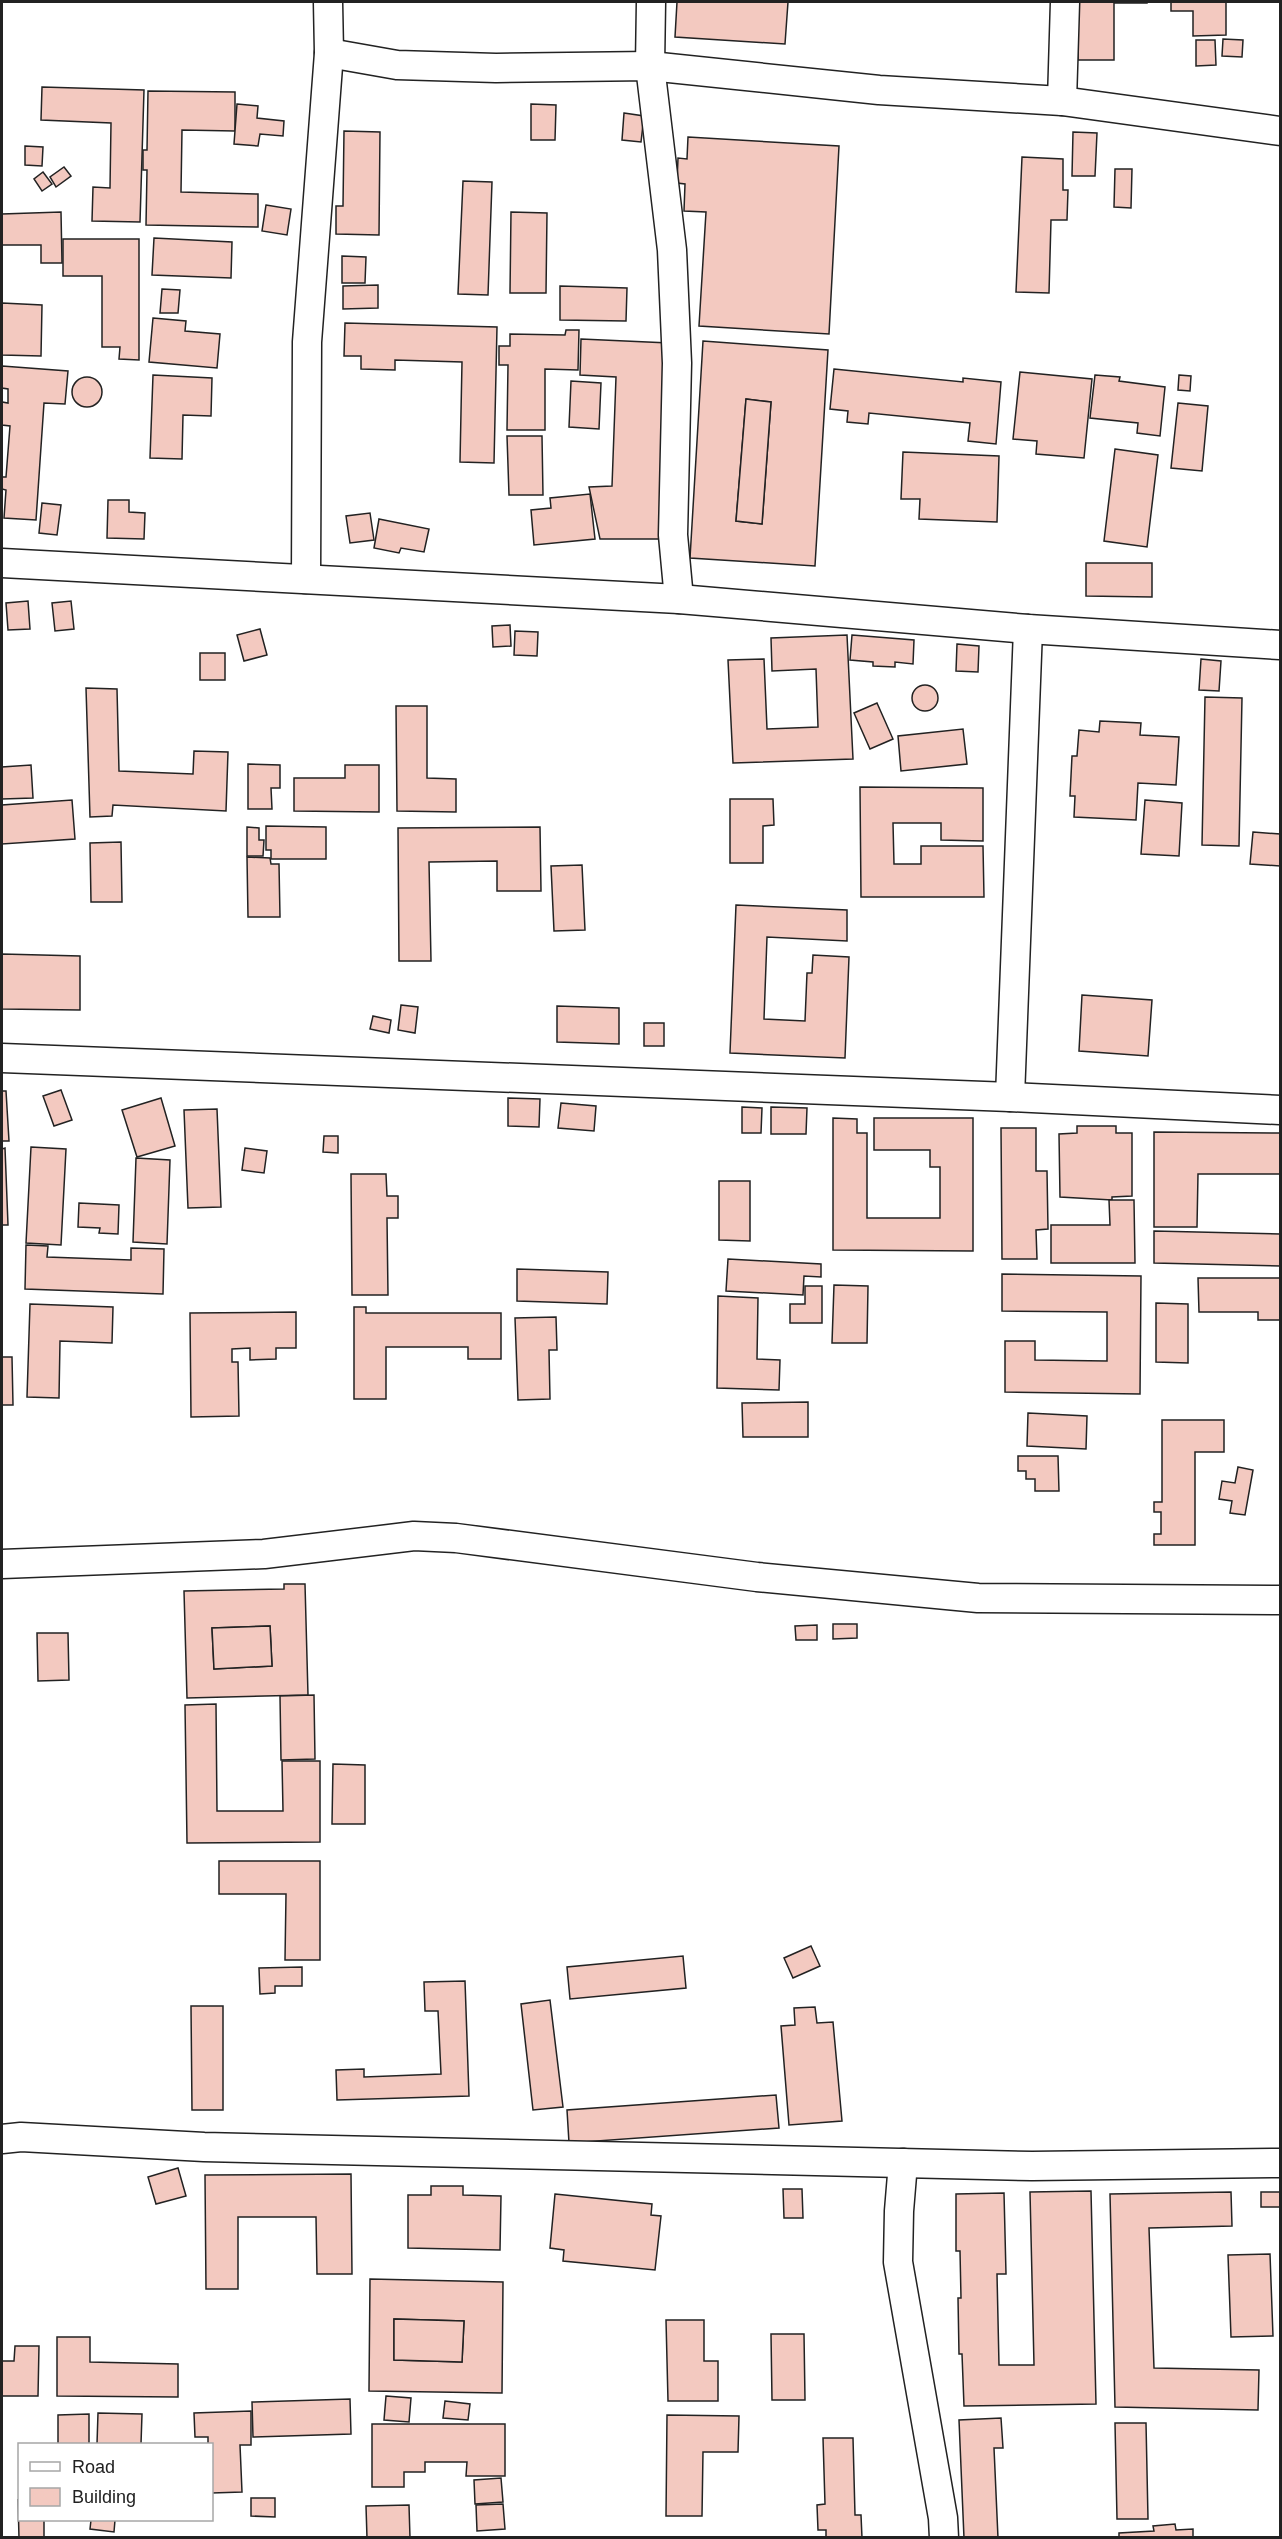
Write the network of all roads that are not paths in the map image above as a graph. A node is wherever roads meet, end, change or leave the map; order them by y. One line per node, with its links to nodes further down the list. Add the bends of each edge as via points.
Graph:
1 (328, 2): 4 (street)
2 (651, 2): 5 (street)
3 (1065, 2): 6 (street)
4 (329, 53): 5 (street, via 397,66); 9 (street, via 308,342)
5 (650, 66): 6 (street, via 879,90); 10 (street, via 672,250 677,363 673,535)
6 (1062, 101): 7 (street)
7 (1281, 131)
8 (2, 563): 9 (street)
9 (306, 579): 10 (street)
10 (679, 599): 11 (street)
11 (1028, 629): 12 (street); 14 (street)
12 (1281, 645)
13 (2, 1058): 14 (street)
14 (1010, 1097): 15 (street)
15 (1281, 1110)
16 (2, 1564): 17 (street, via 264,1554 414,1536 978,1598)
17 (1281, 1599)
18 (2, 2139): 19 (street)
19 (903, 2163): 20 (street); 21 (street, via 898,2262)
20 (1281, 2163)
21 (944, 2538)

